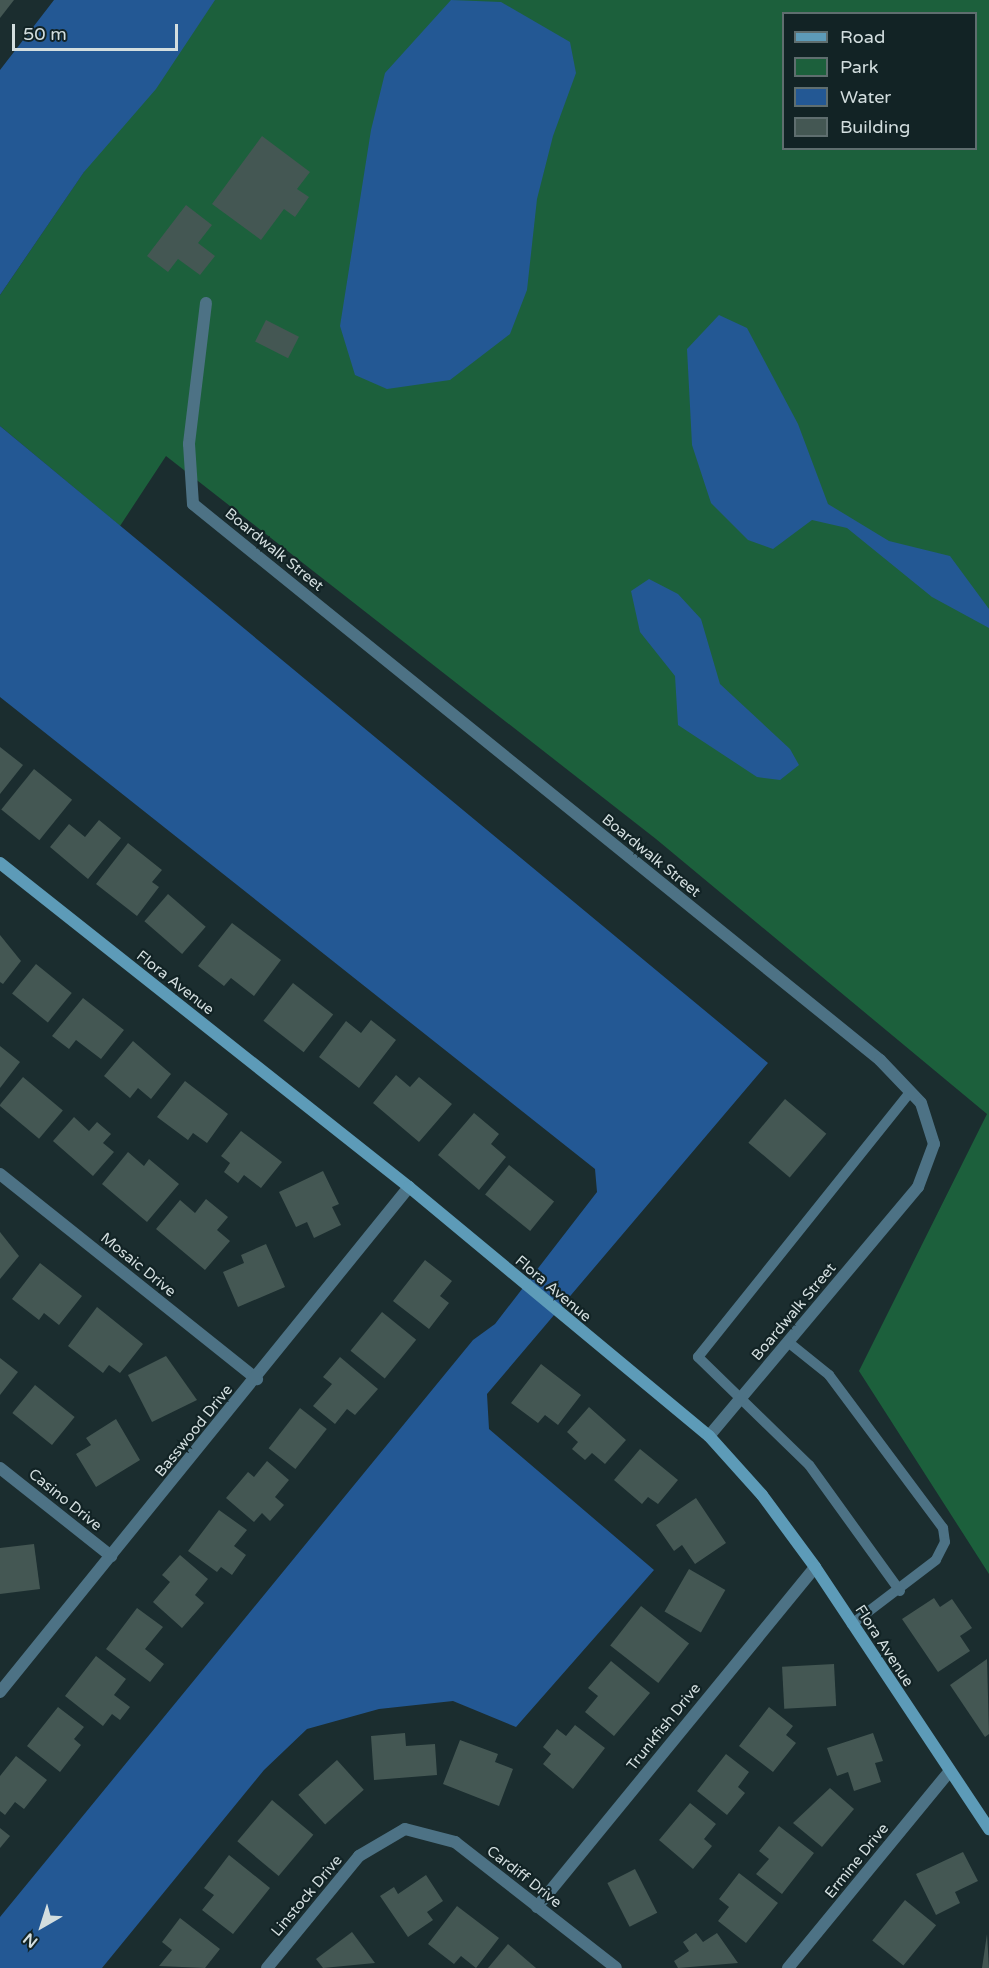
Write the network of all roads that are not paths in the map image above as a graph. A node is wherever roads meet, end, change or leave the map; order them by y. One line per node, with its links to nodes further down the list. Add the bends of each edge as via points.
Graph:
1 (206, 303): 3 (street, Boardwalk Street, via 189,444 193,504 871,1053)
2 (0, 863): 5 (street, Flora Avenue)
3 (910, 1092): 6 (street, Boardwalk Street, via 921,1103 934,1144 918,1187); 8 (lane, via 698,1357)
4 (0, 1174): 7 (street, Mosaic Drive)
5 (409, 1187): 7 (street, Basswood Drive); 9 (street, Flora Avenue)
6 (788, 1342): 8 (street, Boardwalk Street); 13 (lane, via 829,1375 943,1528 945,1542 936,1560)
7 (256, 1379): 11 (street, Basswood Drive)
8 (742, 1397): 9 (street, Boardwalk Street); 13 (lane, via 809,1465)
9 (709, 1436): 12 (street, Flora Avenue, via 762,1495)
10 (0, 1468): 11 (street, Casino Drive)
11 (111, 1556): 15 (street, Basswood Drive)
12 (815, 1566): 14 (street, Flora Avenue); 19 (street, Trunkfish Drive)
13 (900, 1591): 14 (lane)
14 (852, 1624): 16 (street, Flora Avenue)
15 (0, 1692)
16 (948, 1773): 18 (street, Flora Avenue); 22 (street, Ermine Drive)
17 (405, 1829): 19 (street, Cardiff Drive, via 455,1842); 20 (street, Linstock Drive, via 360,1857)
18 (989, 1829)
19 (537, 1907): 21 (street, Cardiff Drive)
20 (267, 1968)
21 (616, 1968)
22 (788, 1968)

